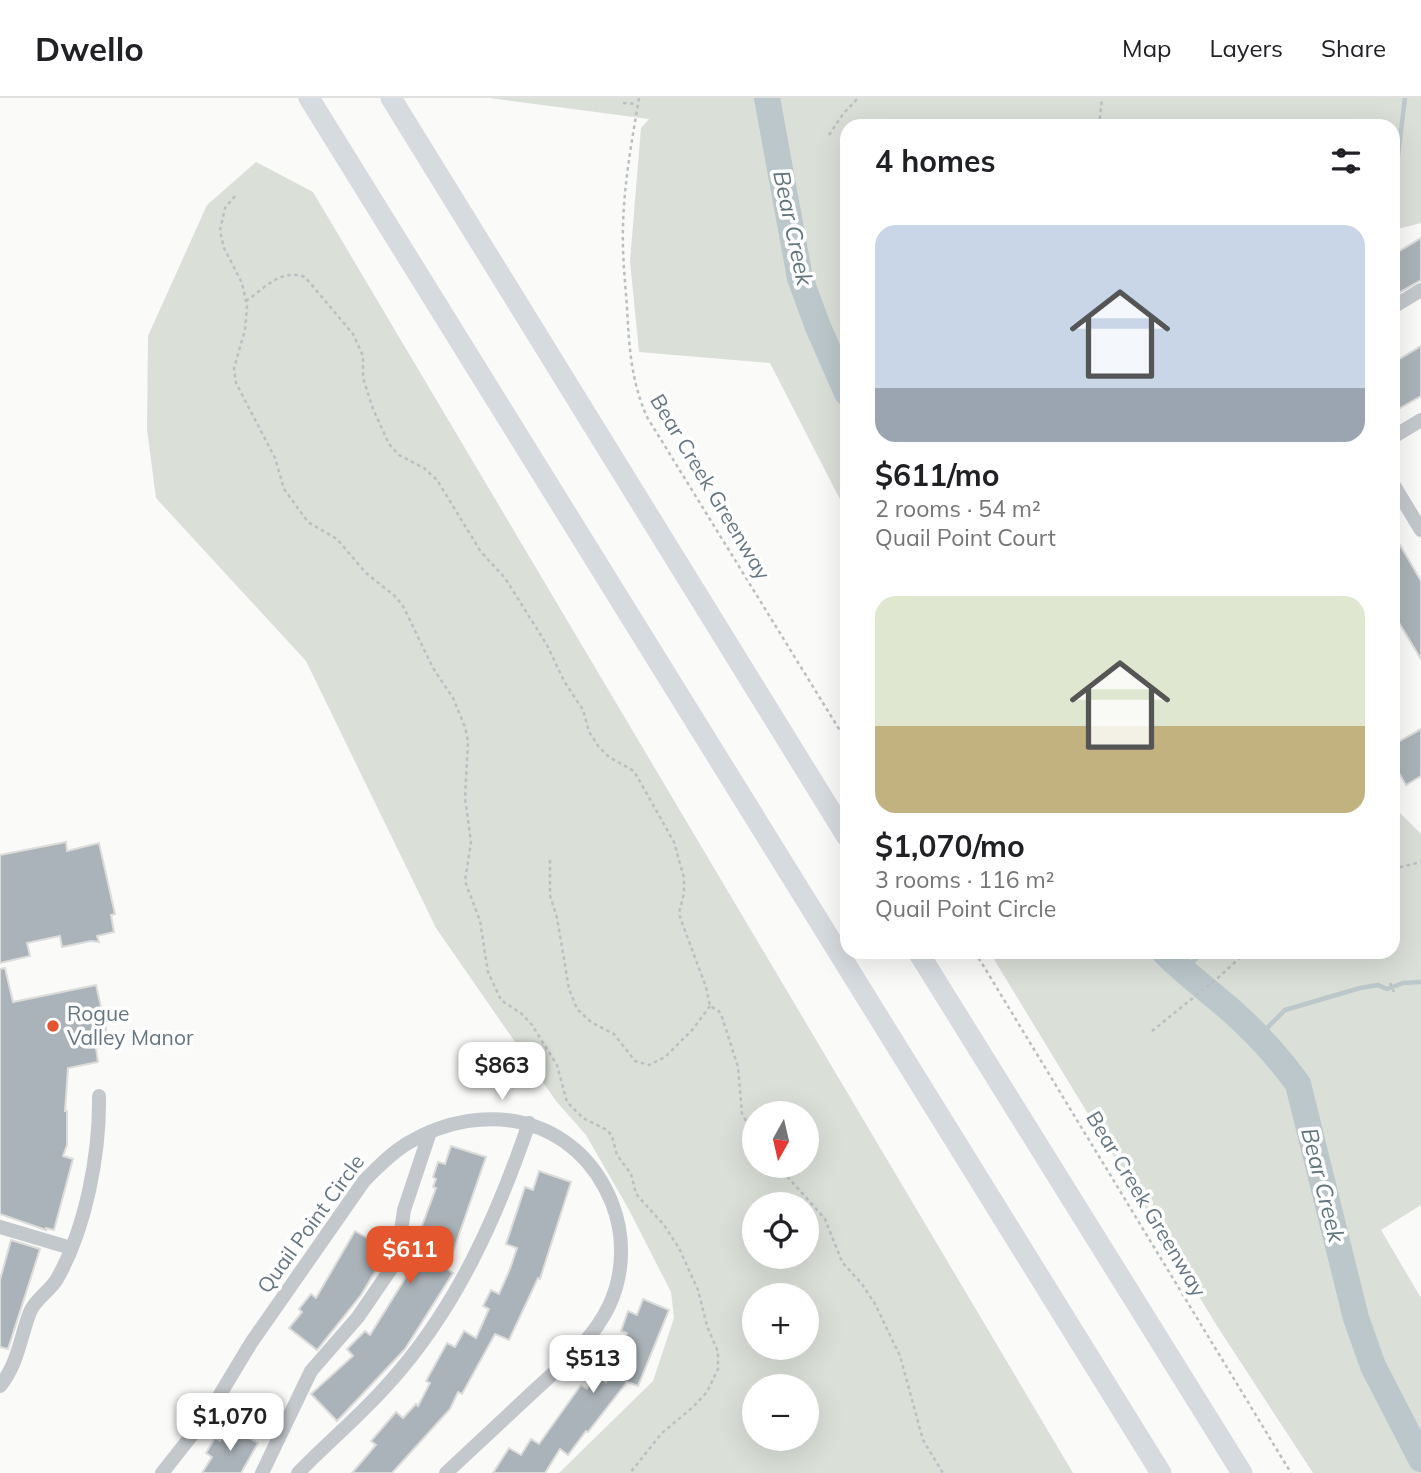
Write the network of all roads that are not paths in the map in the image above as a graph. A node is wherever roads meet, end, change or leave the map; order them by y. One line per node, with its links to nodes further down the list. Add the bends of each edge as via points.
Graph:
1 (309, 98): 10 (highway)
2 (391, 98): 9 (highway)
3 (1421, 290): 4 (street)
4 (1400, 303)
5 (1421, 420): 6 (street)
6 (1400, 433)
7 (1400, 496): 8 (street)
8 (1421, 530)
9 (840, 826)
10 (840, 955)
11 (843, 959): 24 (highway)
12 (922, 959): 19 (highway)
13 (99, 1096): 17 (street, via 95,1164)
14 (529, 1123): 15 (street, Quail Point Circle, via 480,1119); 22 (street, via 479,1250 437,1321 391,1381); 23 (street, Quail Point Circle, via 569,1146 602,1181 620,1235 615,1291 587,1342)
15 (430, 1132): 20 (street, Quail Point Circle, via 399,1150 364,1181 251,1343 207,1416); 21 (street, via 404,1210 397,1260 358,1317 312,1371)
16 (0, 1227): 17 (street)
17 (71, 1248): 18 (street, via 56,1280 31,1308 14,1364)
18 (0, 1386)
19 (1192, 1391): 25 (highway); 26 (highway)
20 (162, 1473)
21 (262, 1473)
22 (298, 1473)
23 (446, 1473)
24 (1161, 1473)
25 (1242, 1473)
26 (1253, 1473)

